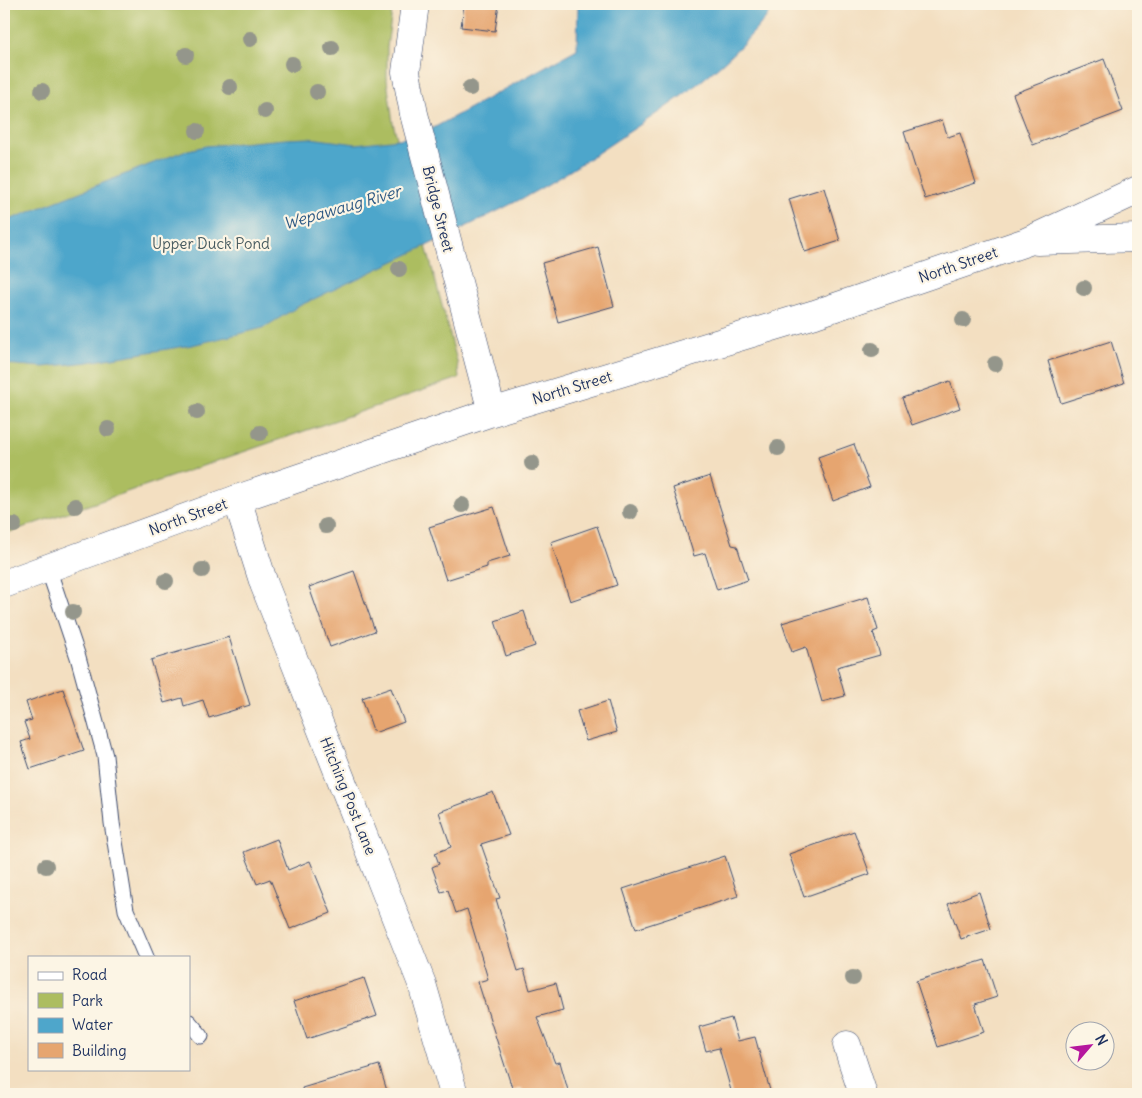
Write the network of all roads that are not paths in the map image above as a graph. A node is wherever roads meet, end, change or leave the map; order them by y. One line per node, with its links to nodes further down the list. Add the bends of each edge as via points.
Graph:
1 (415, 4): 5 (main road, Bridge Street, via 406,72 447,246)
2 (1138, 190): 4 (main road, North Street)
3 (1138, 238): 4 (main road)
4 (1026, 242): 5 (main road, North Street, via 815,314)
5 (492, 412): 6 (main road, North Street)
6 (237, 499): 7 (main road, North Street); 13 (main road, Hitching Post Lane, via 264,584 422,984)
7 (48, 568): 8 (main road, North Street); 9 (lane, via 78,657 105,756 126,910)
8 (4, 584)
9 (146, 956)
10 (190, 1023): 11 (lane)
11 (201, 1036)
12 (847, 1045): 14 (main road)
13 (454, 1094)
14 (863, 1094)

